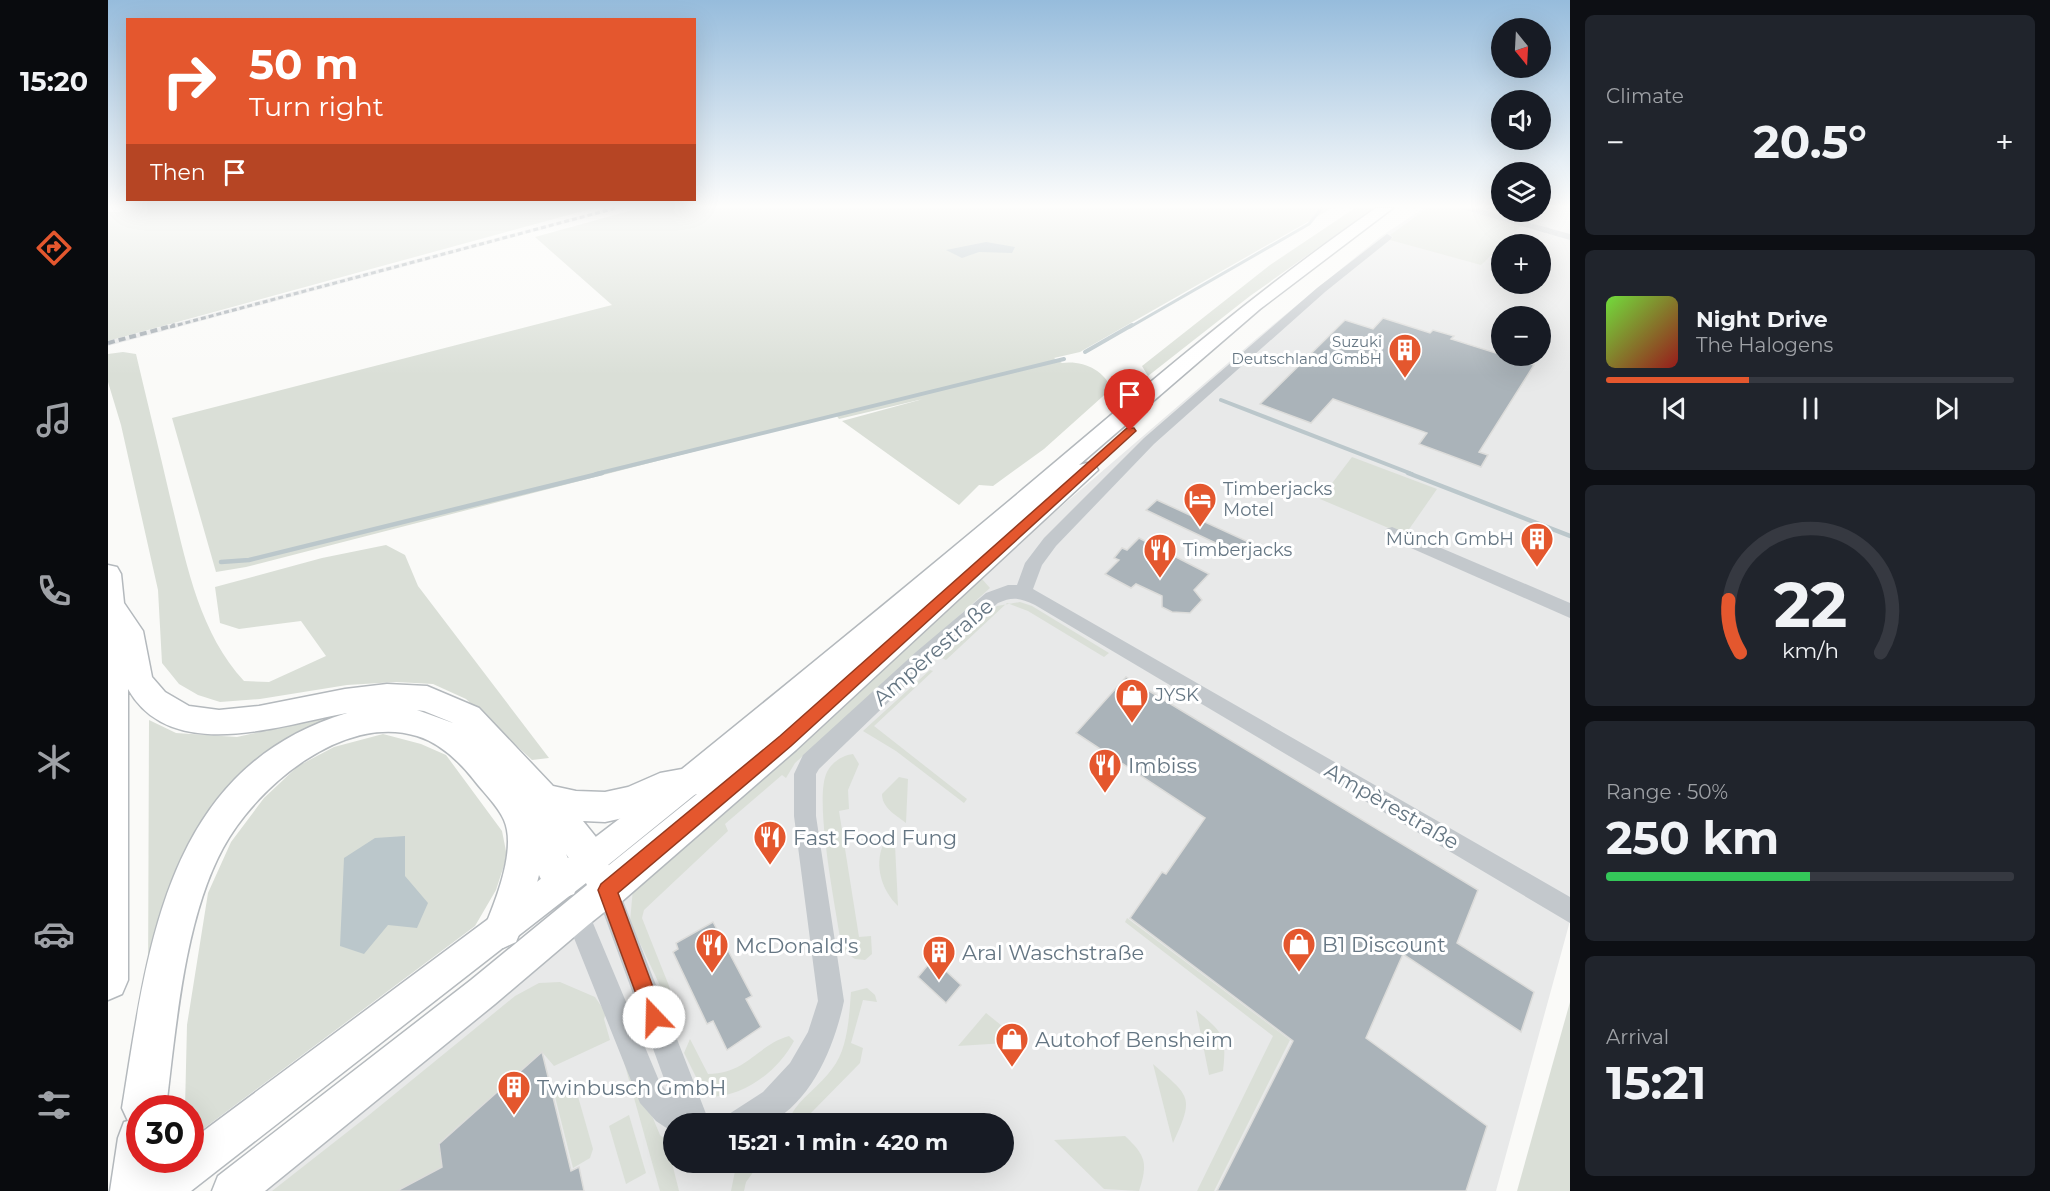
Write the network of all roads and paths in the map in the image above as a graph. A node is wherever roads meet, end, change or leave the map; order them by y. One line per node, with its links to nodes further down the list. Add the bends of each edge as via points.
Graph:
1 (1307, 264): 8 (highway, via 1192,354 851,650)
2 (1327, 264): 12 (highway, via 1214,355 785,741)
3 (1347, 264): 6 (street, via 1149,441 1050,542 1034,563)
4 (1392, 533): 7 (street)
5 (110, 589): 9 (highway, via 129,630 135,675 153,700 172,713 188,719 230,722 378,696 430,699 462,712 476,724); 16 (highway, via 113,713)
6 (1023, 592): 13 (street, Ampèrestraße); 20 (street, Ampèrestraße, via 1008,591 992,598 915,665 808,768 805,816 830,992 827,1023 804,1071)
7 (1570, 611)
8 (690, 782): 9 (highway, via 605,807); 10 (main road)
9 (533, 807): 10 (highway); 11 (highway); 15 (highway, via 525,839 524,867); 17 (highway, via 460,744 442,732 406,718 344,727 309,741 279,760 253,781 224,815 198,862 182,904 164,978)
10 (591, 859): 11 (main road); 12 (main road)
11 (561, 882): 14 (main road); 15 (main road)
12 (608, 890): 14 (main road); 19 (street)
13 (1570, 911)
14 (576, 913): 18 (street, via 650,1093); 22 (main road)
15 (503, 929): 21 (main road)
16 (108, 980)
17 (146, 1095)
18 (668, 1113)
19 (692, 1113)
20 (757, 1113)
21 (141, 1174)
22 (233, 1191)

